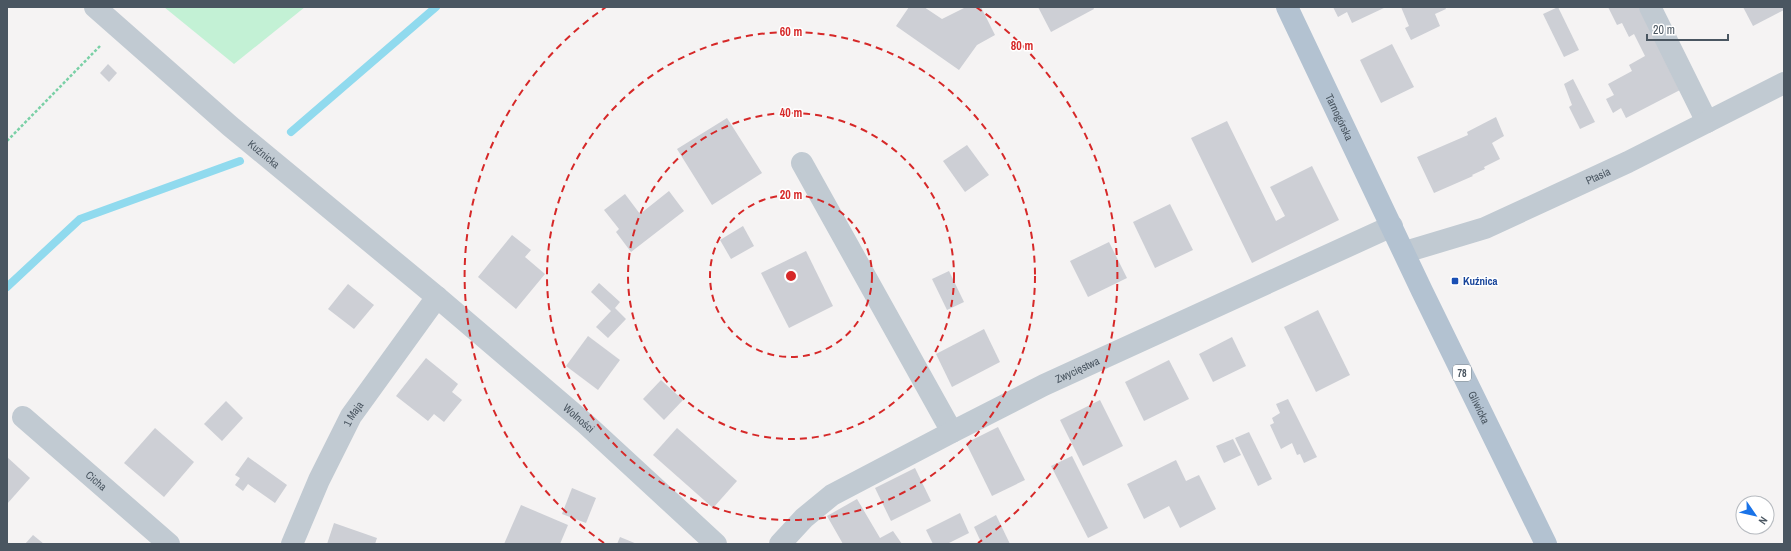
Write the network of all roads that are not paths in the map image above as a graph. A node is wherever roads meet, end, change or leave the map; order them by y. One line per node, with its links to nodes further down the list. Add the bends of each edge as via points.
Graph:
1 (95, 7): 9 (street, Kuźnicka, via 230,126)
2 (1287, 7): 7 (main road, Tarnogórska / 78)
3 (1650, 7): 5 (street)
4 (1784, 83): 5 (street, Ptasia)
5 (1707, 122): 8 (street, Ptasia, via 1486,228)
6 (802, 164): 11 (street)
7 (1392, 226): 8 (main road, Gliwicka / 78); 11 (street, Zwycięstwa, via 1044,385)
8 (1405, 252): 16 (main road, Gliwicka / 78)
9 (437, 297): 13 (street, 1 Maja, via 351,416 319,480); 14 (street, Wolności, via 587,424)
10 (23, 417): 12 (street, Cicha)
11 (952, 432): 15 (street, Zwycięstwa, via 832,495 804,518)
12 (169, 544)
13 (292, 544)
14 (716, 544)
15 (780, 544)
16 (1546, 544)

